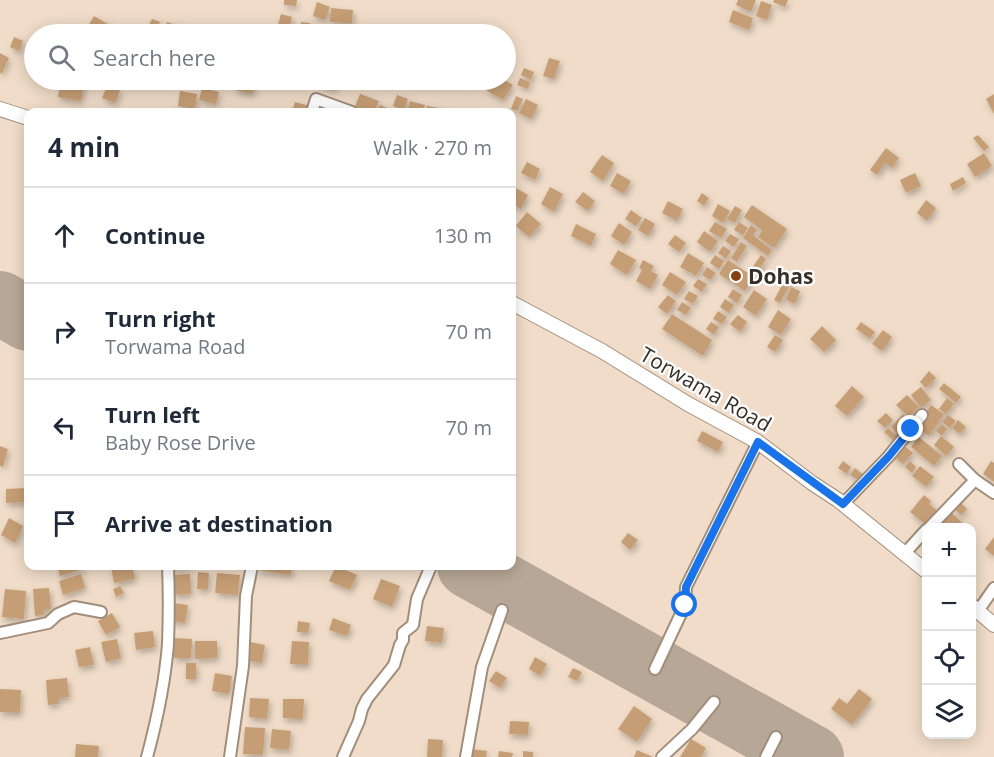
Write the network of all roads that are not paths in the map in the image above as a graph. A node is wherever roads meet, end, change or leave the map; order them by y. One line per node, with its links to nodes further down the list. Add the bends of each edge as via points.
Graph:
1 (313, 108): 2 (street, via 316,99)
2 (341, 108)
3 (0, 109): 4 (main road)
4 (24, 117)
5 (516, 305): 7 (main road, Torwama Road)
6 (922, 415): 11 (street)
7 (758, 442): 11 (main road, Torwama Road); 26 (street, via 686,587 685,605)
8 (959, 464): 9 (street)
9 (975, 480): 10 (street); 12 (street)
10 (994, 493)
11 (843, 504): 14 (main road, Torwama Road)
12 (934, 523)
13 (922, 535): 14 (street)
14 (905, 553): 15 (main road, Torwama Road)
15 (922, 566)
16 (168, 570): 29 (street, via 168,645 157,721)
17 (251, 570): 30 (street)
18 (429, 570): 31 (street, via 417,598 413,626 403,633 394,665 367,699)
19 (994, 588): 20 (street)
20 (976, 608)
21 (502, 610): 32 (street, via 482,667)
22 (976, 610): 24 (main road)
23 (101, 612): 25 (street, via 74,607 48,623)
24 (994, 625)
25 (0, 633)
26 (655, 669)
27 (714, 702): 33 (street)
28 (776, 736): 34 (street)
29 (147, 757)
30 (230, 757)
31 (343, 757)
32 (466, 757)
33 (662, 757)
34 (766, 757)

